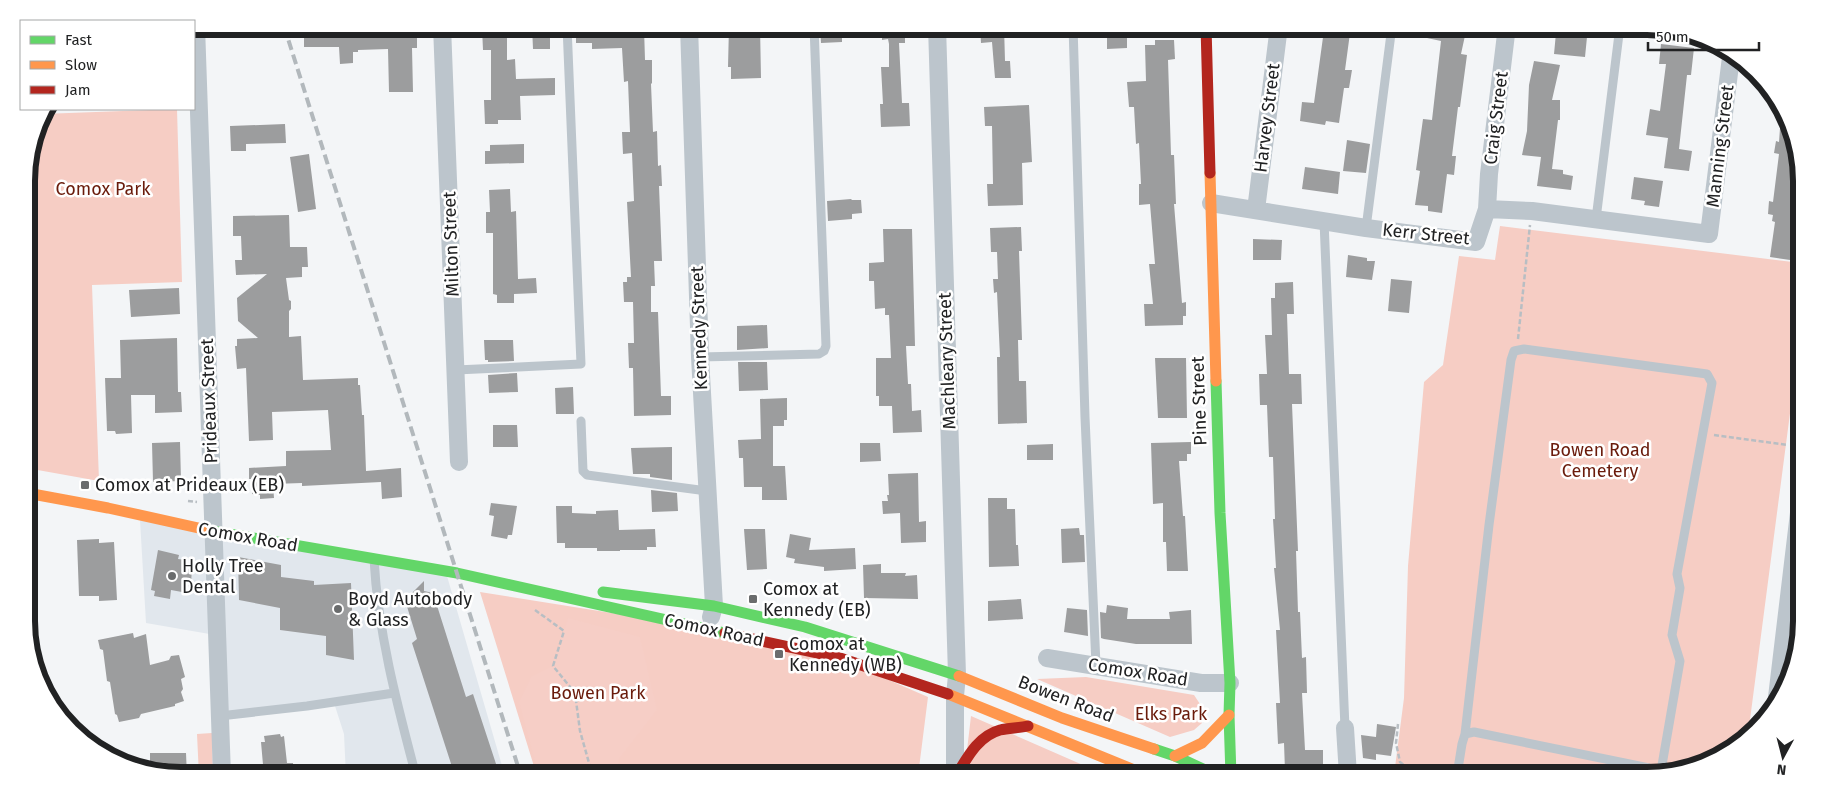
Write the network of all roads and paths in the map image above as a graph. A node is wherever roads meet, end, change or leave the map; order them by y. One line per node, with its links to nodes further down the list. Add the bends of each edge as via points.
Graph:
1 (196, 35): 31 (street, Prideaux Street)
2 (442, 35): 24 (street, Milton Street)
3 (567, 35): 24 (lane, via 581,364)
4 (689, 35): 23 (street, Kennedy Street)
5 (814, 35): 23 (lane, via 824,352)
6 (937, 35): 42 (street, Machleary Street)
7 (1073, 35): 41 (lane)
8 (1206, 35): 14 (main road, Pine Street)
9 (1277, 35): 16 (street, Harvey Street)
10 (1391, 35): 20 (lane)
11 (1506, 35): 15 (street, Craig Street)
12 (1619, 35): 18 (lane)
13 (1730, 62): 21 (street, Manning Street)
14 (1211, 203): 16 (street, Kerr Street); 44 (main road, Pine Street, via 1220,513)
15 (1487, 209): 17 (street, Kerr Street); 20 (street, Kerr Street, via 1476,242)
16 (1256, 210): 19 (street, Kerr Street)
17 (1532, 211): 18 (street, Kerr Street); 22 (path)
18 (1596, 219): 21 (street, Kerr Street)
19 (1324, 220): 20 (street, Kerr Street); 51 (lane)
20 (1366, 228)
21 (1709, 234)
22 (1517, 351): 26 (lane, via 1524,349 1707,374 1712,382); 52 (lane, via 1511,360)
23 (700, 357): 29 (street, Kennedy Street)
24 (456, 370): 28 (street, Milton Street)
25 (581, 421): 29 (lane, via 583,471 587,475)
26 (1703, 434): 27 (path); 54 (lane, via 1677,574 1680,588 1672,635 1680,661)
27 (1788, 445)
28 (459, 462)
29 (707, 491): 36 (street, Kennedy Street)
30 (35, 495): 31 (main road, Comox Road)
31 (213, 531): 32 (main road, Comox Road); 48 (street, Prideaux Street)
32 (374, 559): 33 (main road, Comox Road); 45 (lane, via 376,598)
33 (470, 576): 34 (main road, Comox Road); 39 (main road, Comox Road)
34 (575, 588)
35 (595, 590): 36 (main road, Comox Road)
36 (714, 606): 39 (street, Kennedy Street); 42 (main road, Comox Road, via 805,627)
37 (533, 609): 57 (path, via 564,631 553,666 575,693 580,731)
38 (1793, 629): 43 (street)
39 (709, 630): 46 (main road, Comox Road, via 840,658)
40 (1047, 658): 41 (street, Comox Road)
41 (1096, 665): 44 (street, Comox Road, via 1201,683)
42 (957, 674): 46 (street, Machleary Street); 53 (main road, Bowen Road, via 1062,718)
43 (1781, 678)
44 (1230, 683): 47 (main road, Pine Street)
45 (394, 692): 48 (lane); 56 (lane)
46 (955, 696): 50 (main road); 58 (street, Machleary Street)
47 (1229, 715): 53 (main road, via 1202,743); 62 (main road, Pine Street)
48 (220, 716): 55 (street, Prideaux Street)
49 (1398, 724): 64 (path, via 1396,744 1400,762)
50 (1028, 726): 59 (main road, via 999,730 990,735 973,749); 60 (main road)
51 (1345, 728): 63 (street)
52 (1465, 734): 65 (lane); 66 (lane, via 1474,732)
53 (1175, 756): 61 (main road, Bowen Road)
54 (1663, 766)
55 (222, 767)
56 (414, 767)
57 (590, 767)
58 (956, 767)
59 (962, 767)
60 (1127, 767)
61 (1199, 767)
62 (1231, 767)
63 (1347, 767)
64 (1416, 767)
65 (1458, 767)
66 (1634, 767)

